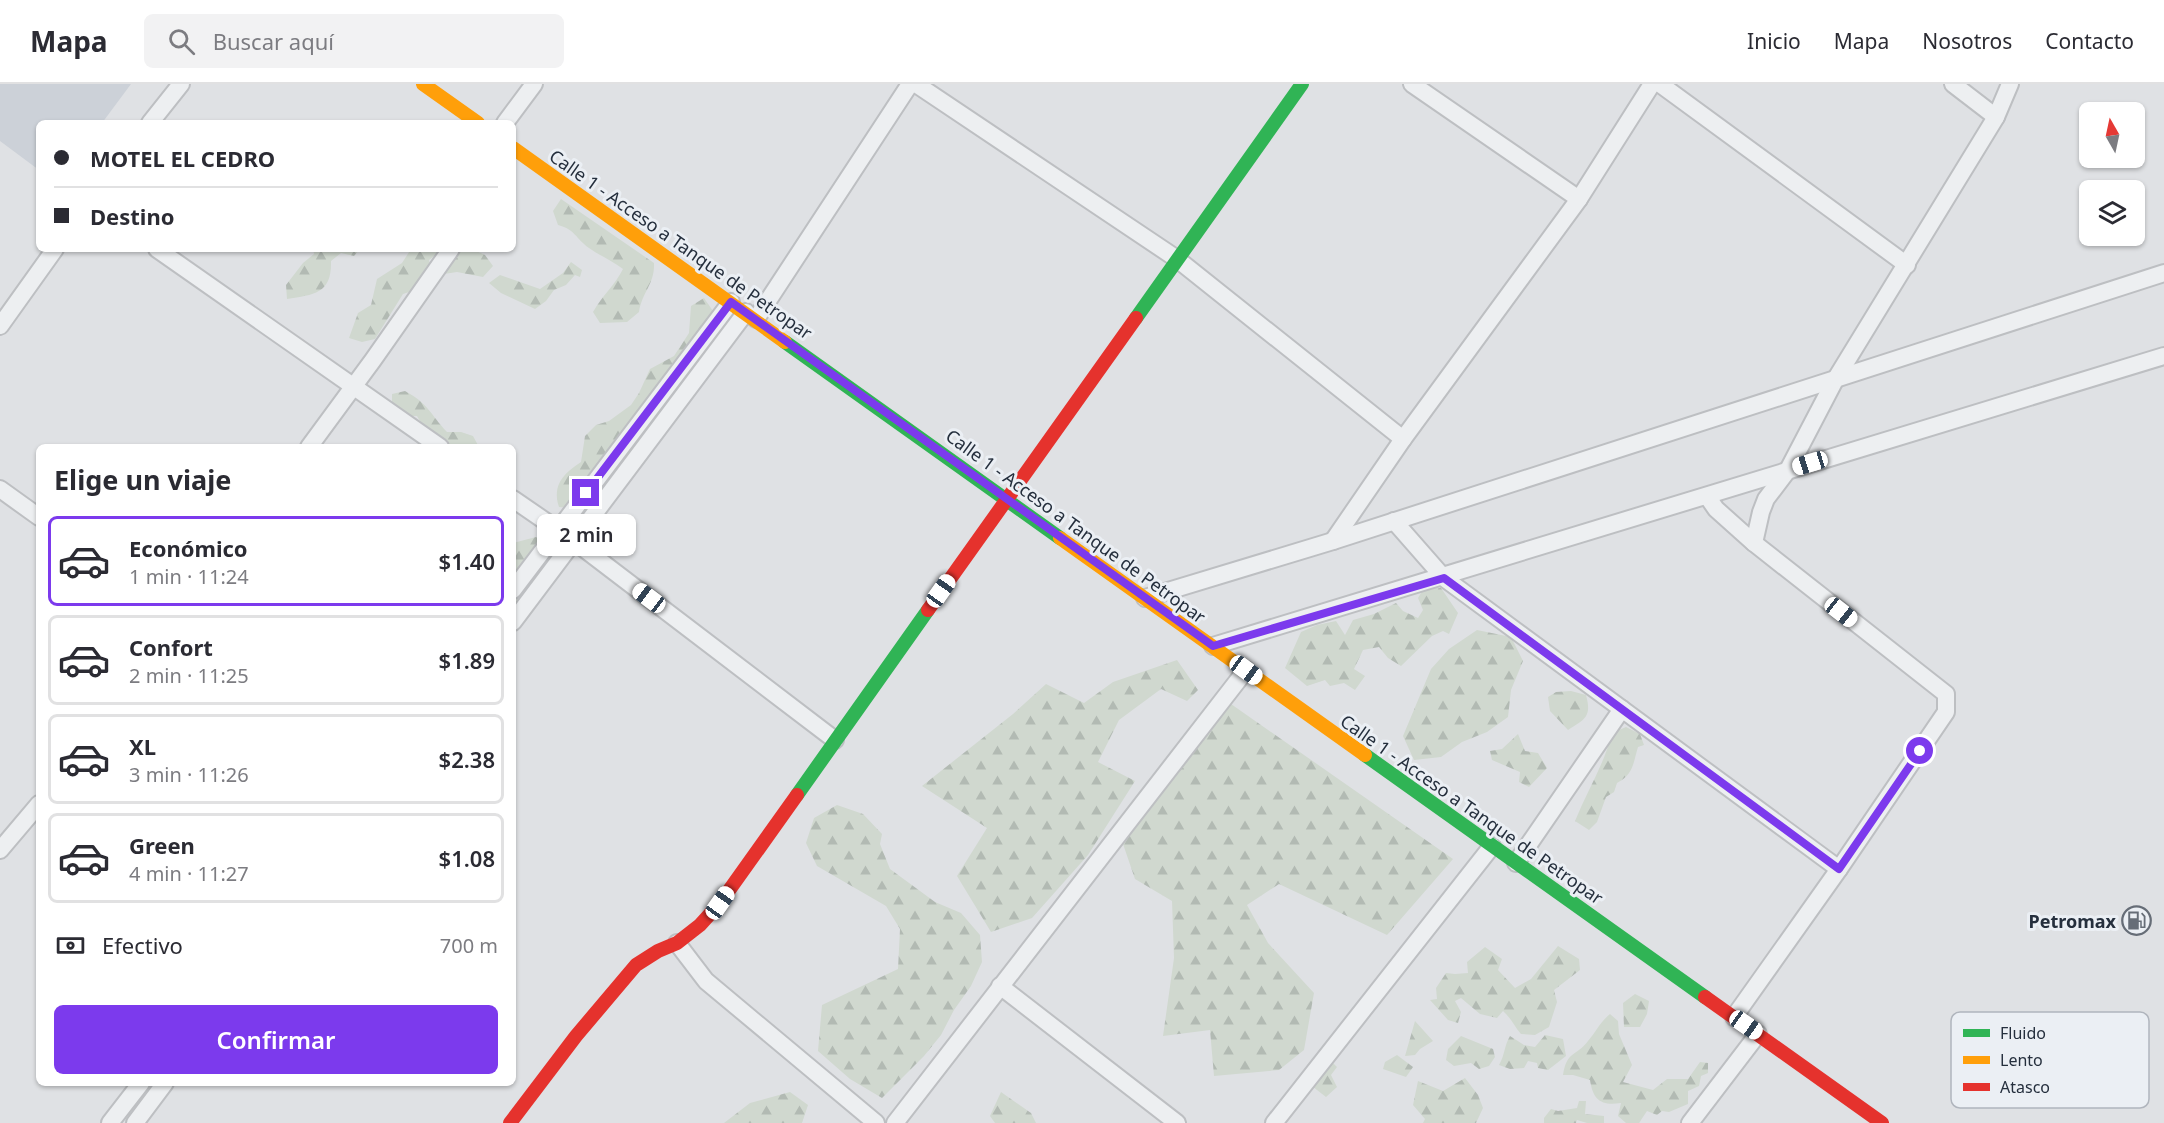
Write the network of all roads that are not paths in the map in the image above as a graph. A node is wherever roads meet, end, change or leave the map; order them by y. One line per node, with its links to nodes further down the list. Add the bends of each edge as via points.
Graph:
1 (181, 84): 13 (street)
2 (423, 84): 14 (street)
3 (534, 84): 15 (street)
4 (910, 84): 25 (street)
5 (916, 84): 21 (street)
6 (1302, 84): 21 (street)
7 (1412, 84): 17 (street)
8 (1652, 84): 17 (street)
9 (1660, 84): 22 (street)
10 (1953, 84): 12 (street)
11 (2010, 84): 12 (street)
12 (1996, 117): 22 (street)
13 (152, 120)
14 (474, 120)
15 (507, 120)
16 (516, 154): 24 (street, Calle 1 - Acceso a Tanque de Petropar)
17 (1579, 199): 30 (street)
18 (53, 252): 26 (street)
19 (161, 252): 29 (street)
20 (449, 252): 29 (street)
21 (1176, 259): 30 (street); 36 (street)
22 (1907, 266): 28 (street)
23 (2164, 273): 28 (street)
24 (731, 302): 25 (street, Calle 1 - Acceso a Tanque de Petropar); 40 (street)
25 (751, 316): 36 (street, Calle 1 - Acceso a Tanque de Petropar); 41 (street)
26 (0, 326)
27 (2164, 356): 33 (street)
28 (1835, 380): 33 (street); 39 (street)
29 (354, 385): 31 (street); 32 (street)
30 (1403, 439): 42 (street)
31 (311, 444)
32 (436, 444)
33 (1788, 470): 35 (street); 43 (street, via 1766,499)
34 (0, 489): 38 (street)
35 (1707, 496): 43 (street); 44 (street)
36 (1006, 499): 46 (street, Calle 1 - Acceso a Tanque de Petropar); 51 (street)
37 (516, 501): 40 (street)
38 (36, 515)
39 (1394, 521): 42 (street); 44 (street)
40 (557, 531): 41 (street); 45 (street)
41 (574, 541): 47 (street); 51 (street)
42 (1333, 541): 46 (street)
43 (1754, 543): 56 (street, via 1946,694 1946,712)
44 (1444, 578): 48 (street); 50 (street)
45 (516, 586)
46 (1145, 598): 48 (street, Calle 1 - Acceso a Tanque de Petropar)
47 (516, 618)
48 (1213, 646): 49 (street, Calle 1 - Acceso a Tanque de Petropar)
49 (1246, 670): 53 (street, Calle 1 - Acceso a Tanque de Petropar); 58 (street)
50 (1622, 710): 55 (street); 56 (street)
51 (836, 740): 57 (street, via 720,903)
52 (36, 808): 54 (street)
53 (1492, 846): 55 (street, Calle 1 - Acceso a Tanque de Petropar); 63 (street)
54 (0, 850)
55 (1516, 863): 59 (street, Calle 1 - Acceso a Tanque de Petropar)
56 (1839, 869): 59 (street)
57 (677, 943): 66 (street, via 636,966); 67 (street, via 706,981)
58 (1000, 986): 68 (street); 69 (street)
59 (1734, 1017): 60 (street, Calle 1 - Acceso a Tanque de Petropar)
60 (1758, 1034): 70 (street); 71 (street, Calle 1 - Acceso a Tanque de Petropar)
61 (139, 1086): 64 (street)
62 (163, 1086): 65 (street)
63 (1281, 1121)
64 (110, 1123)
65 (135, 1123)
66 (510, 1123)
67 (876, 1123)
68 (895, 1123)
69 (1177, 1123)
70 (1690, 1123)
71 (1882, 1123)

